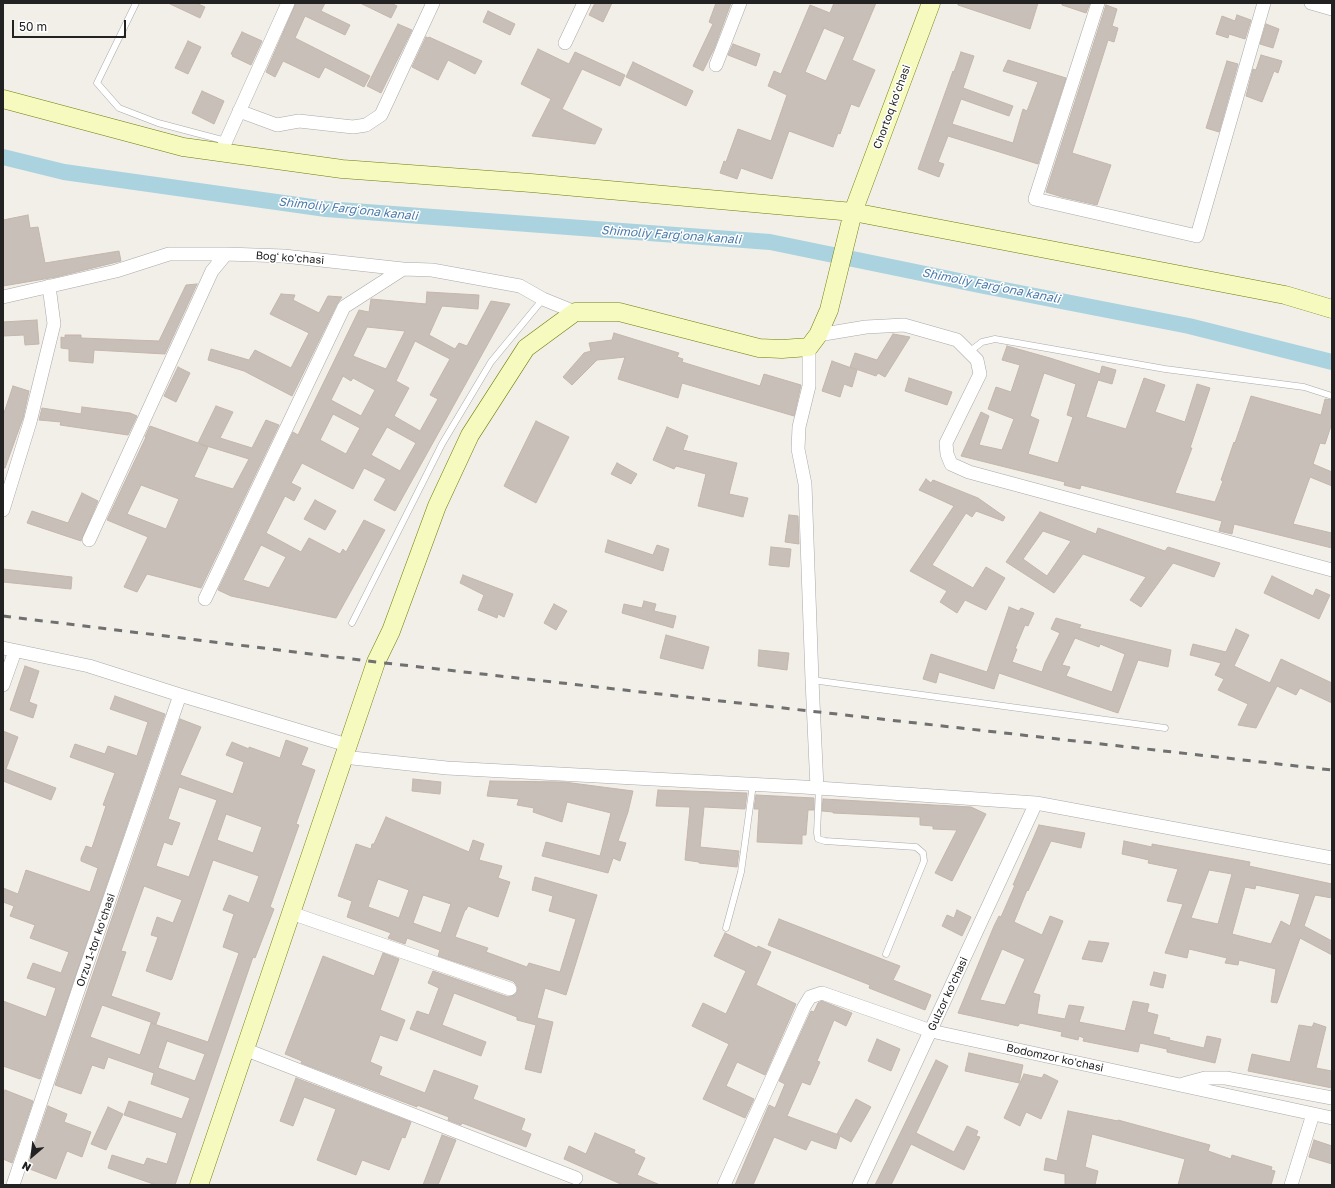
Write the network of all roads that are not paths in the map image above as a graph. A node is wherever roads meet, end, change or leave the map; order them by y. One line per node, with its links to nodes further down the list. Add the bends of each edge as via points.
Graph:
1 (136, 3): 15 (lane, via 97,83 119,108)
2 (288, 3): 14 (street)
3 (433, 3): 14 (street, via 381,115 366,125 353,127 299,121 277,125)
4 (584, 3): 11 (street)
5 (740, 3): 12 (street)
6 (931, 3): 16 (main road, Chortoq koʻchasi)
7 (1098, 3): 8 (street, via 1035,199 1197,236)
8 (1264, 3)
9 (1310, 3): 10 (street)
10 (1332, 9)
11 (565, 43)
12 (716, 65)
13 (3, 99): 15 (main road, via 183,147)
14 (239, 111): 15 (street)
15 (223, 146): 16 (main road, via 342,169)
16 (853, 212): 22 (main road, via 1284,295); 24 (main road, Chortoq koʻchasi, via 829,310)
17 (226, 254): 18 (street, Bogʻ koʻchasi, via 284,256); 19 (street, Bogʻ koʻchasi, via 169,254); 28 (street, via 212,271)
18 (403, 269): 21 (street, Bogʻ koʻchasi, via 432,270 520,286); 30 (street, via 344,307)
19 (49, 286): 20 (street, Bogʻ koʻchasi); 27 (street, via 54,324 30,422)
20 (3, 298)
21 (543, 299): 23 (street, Bogʻ koʻchasi); 31 (lane, via 491,362 446,437)
22 (1332, 308)
23 (575, 312): 24 (main road, via 619,312 759,348 782,349); 37 (main road, via 526,348 470,435 437,506 376,662)
24 (813, 341): 25 (street, via 866,327 904,325 957,340); 33 (street, via 809,386 799,427 798,449 805,484)
25 (969, 352): 26 (lane, via 982,342 995,339 1165,369 1304,387); 29 (street, via 978,360 980,374 946,443 951,464 969,472)
26 (1332, 396)
27 (3, 510)
28 (89, 540)
29 (1332, 570)
30 (205, 598)
31 (352, 623)
32 (9, 650): 34 (street); 35 (street, via 88,666)
33 (812, 680): 36 (lane); 39 (street)
34 (3, 685)
35 (180, 695): 37 (street); 53 (street, Orzu 1-tor koʻchasi)
36 (1165, 728)
37 (345, 751): 38 (street, via 447,768); 42 (main road)
38 (753, 784): 39 (street); 43 (lane, via 741,872)
39 (818, 788): 40 (street); 44 (lane, via 818,839 916,847 923,853 924,861)
40 (1036, 803): 41 (street); 46 (street, Gulzor koʻchasi)
41 (1332, 858)
42 (291, 913): 45 (street); 47 (main road)
43 (726, 928)
44 (886, 954)
45 (510, 989)
46 (931, 1031): 48 (street, Bodomzor koʻchasi); 55 (street, Bodomzor koʻchasi, via 822,993 810,997); 56 (street, Gulzor koʻchasi)
47 (244, 1049): 52 (street); 54 (main road)
48 (1180, 1085): 49 (street, Bodomzor koʻchasi, via 1205,1078 1226,1078); 50 (street, Bodomzor koʻchasi)
49 (1332, 1098)
50 (1312, 1114): 51 (street, Bodomzor koʻchasi); 57 (street)
51 (1332, 1118)
52 (576, 1178)
53 (13, 1185)
54 (199, 1185)
55 (724, 1185)
56 (859, 1185)
57 (1291, 1185)

